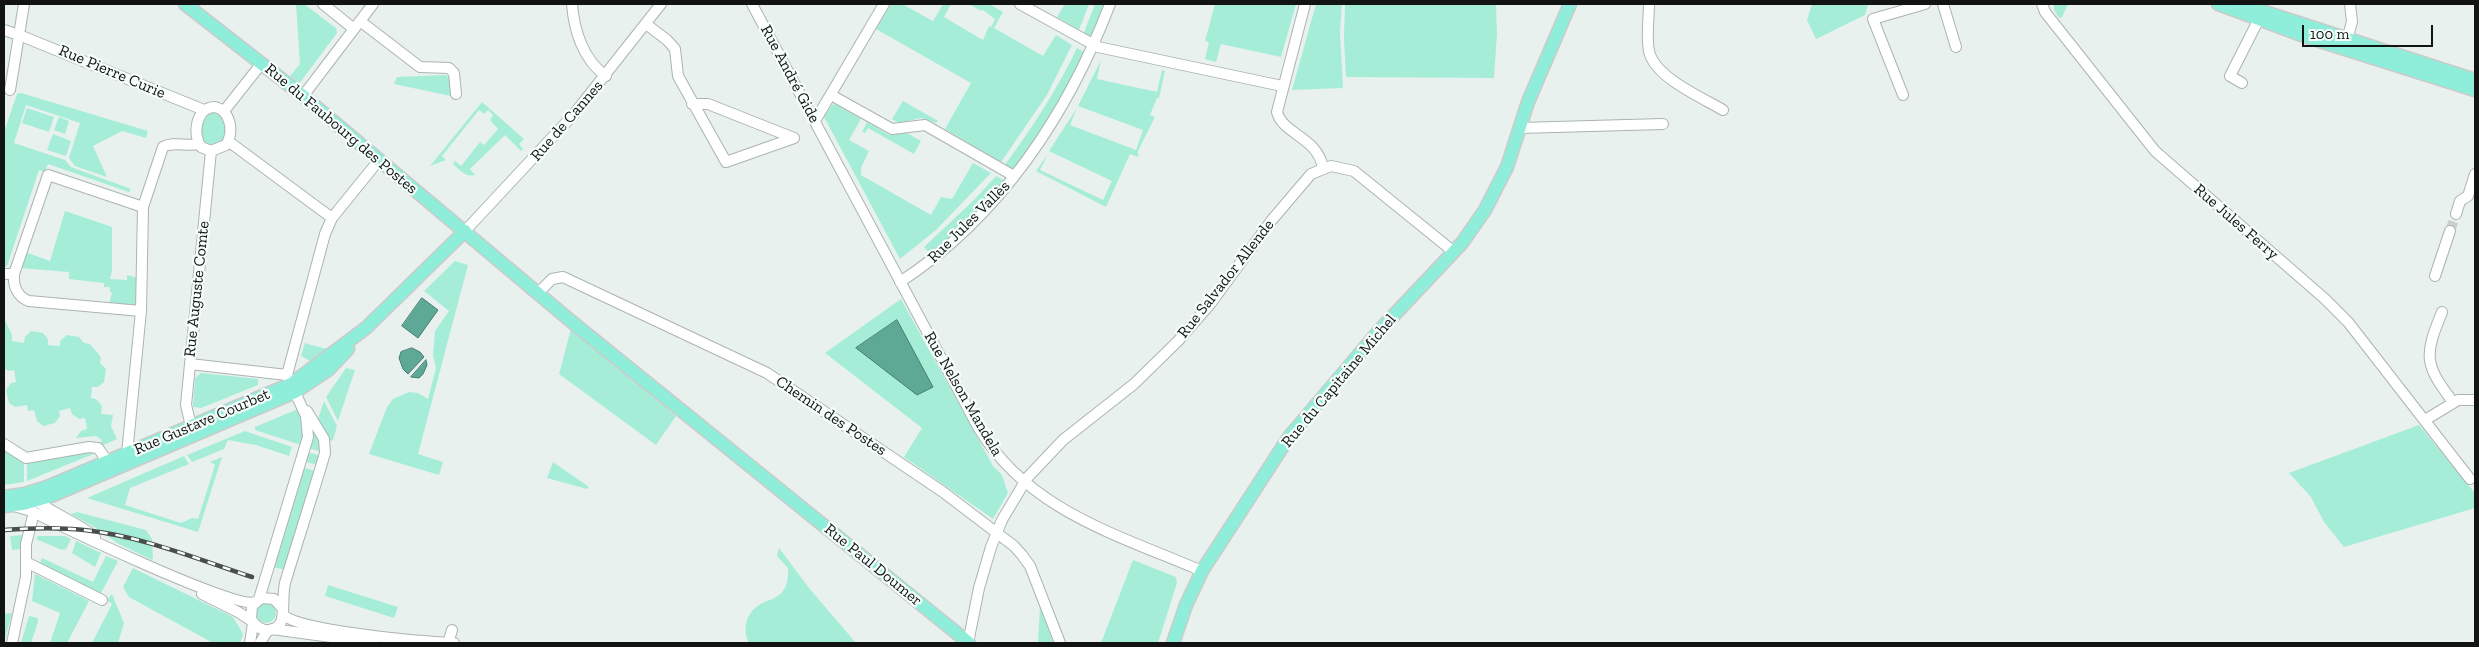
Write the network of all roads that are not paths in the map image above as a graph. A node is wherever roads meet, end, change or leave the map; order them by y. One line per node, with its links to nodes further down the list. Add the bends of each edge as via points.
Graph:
1 (24, 4): 24 (street)
2 (185, 4): 28 (main road, Rue du Faubourg des Postes)
3 (323, 4): 22 (street)
4 (373, 4): 22 (street)
5 (572, 4): 29 (street, via 584,50)
6 (661, 4): 21 (street, Rue de Cannes)
7 (752, 4): 43 (street, Rue André Gide)
8 (884, 4): 37 (street)
9 (1020, 4): 26 (street)
10 (1110, 4): 26 (street)
11 (1305, 4): 32 (street)
12 (1570, 4): 45 (main road, Rue du Capitaine Michel)
13 (1649, 4): 41 (street, via 1649,50 1655,65 1666,76)
14 (1925, 4): 36 (street, via 1873,19)
15 (1943, 4): 27 (street)
16 (2043, 4): 70 (street, Rue Jules Ferry, via 2155,151 2337,310)
17 (2218, 4): 20 (main road)
18 (2239, 4): 20 (main road)
19 (2350, 4): 25 (street, via 2352,22)
20 (2261, 16): 25 (main road); 31 (street, via 2230,76)
21 (646, 24): 29 (street, Rue de Cannes); 39 (street, via 675,49 678,76)
22 (357, 25): 35 (street, via 413,64 426,68 449,68 454,73); 38 (street)
23 (4, 30): 24 (street, Rue Pierre Curie)
24 (20, 35): 33 (street); 40 (street, Rue Pierre Curie)
25 (2346, 44): 30 (main road); 34 (main road)
26 (1094, 46): 32 (street); 52 (street, Rue Jules Vallès, via 1060,111)
27 (1956, 47)
28 (262, 63): 38 (main road, Rue du Faubourg des Postes); 42 (street)
29 (606, 76): 56 (street, Rue de Cannes)
30 (2475, 80)
31 (2242, 83)
32 (1282, 86): 50 (street, via 1276,108 1278,116 1316,148)
33 (10, 90)
34 (2475, 90)
35 (456, 94)
36 (1902, 94)
37 (831, 95): 43 (street); 52 (street, via 892,129 925,125)
38 (303, 96): 49 (main road, Rue du Faubourg des Postes)
39 (692, 104): 39 (street, via 726,162 794,138 708,104)
40 (204, 110): 42 (street, via 215,107); 47 (street, via 198,121 196,136)
41 (1723, 110)
42 (224, 111): 46 (street, via 230,122)
43 (815, 121): 61 (street, Rue André Gide)
44 (1663, 124): 45 (street)
45 (1519, 128): 58 (main road, Rue du Capitaine Michel, via 1493,196)
46 (228, 141): 48 (street, via 223,147); 55 (street)
47 (199, 144): 48 (street); 53 (street, via 163,147)
48 (211, 151): 65 (street, Rue Auguste Comte)
49 (378, 160): 55 (street); 56 (main road, Rue du Faubourg des Postes)
50 (1323, 168): 58 (street, via 1339,166 1354,171); 76 (street, Rue Salvador Allende, via 1311,174 1294,192 1174,346 1122,394 1063,440)
51 (2475, 174): 54 (street, via 2468,196 2460,201)
52 (1014, 176): 61 (street, Rue Jules Vallès, via 960,236)
53 (143, 207): 59 (street, via 48,175); 63 (street)
54 (2456, 214)
55 (332, 218): 66 (street)
56 (465, 231): 62 (main road, Rue du Faubourg des Postes); 66 (main road, Rue Gustave Courbet, via 366,328)
57 (2450, 231): 60 (street)
58 (1454, 252): 82 (main road, Rue du Capitaine Michel, via 1378,332 1296,427)
59 (9, 274): 63 (street, via 22,298 29,301)
60 (2434, 276)
61 (900, 282): 76 (street, Rue Nelson Mandela, via 986,441)
62 (538, 293): 80 (street, Chemin des Postes, via 552,279 563,277 773,376); 96 (main road, Rue Paul Doumer)
63 (141, 311): 73 (street)
64 (2442, 312): 68 (street, via 2428,358 2432,371)
65 (190, 364): 66 (street, Rue Gustave Courbet); 71 (street, Rue Auguste Comte, via 186,405)
66 (291, 383): 69 (street); 71 (main road, Rue Gustave Courbet); 78 (main road, Rue Gustave Courbet)
67 (2475, 400): 68 (street)
68 (2453, 402): 70 (street)
69 (301, 405): 85 (street, via 308,424 306,449); 86 (street, via 320,431 325,454 284,587)
70 (2425, 420): 75 (street, Rue Jules Ferry)
71 (191, 426): 73 (main road, Rue Gustave Courbet)
72 (4, 444): 74 (street, via 26,458 98,448)
73 (127, 454): 74 (main road, Rue Gustave Courbet)
74 (108, 462): 78 (main road, Rue Gustave Courbet)
75 (2470, 479)
76 (1023, 483): 80 (street, Rue Salvador Allende); 82 (street, Rue Nelson Mandela, via 1073,515)
77 (4, 497): 78 (main road)
78 (31, 502): 79 (main road); 81 (street); 83 (street, via 77,523 117,550)
79 (9, 506)
80 (997, 532): 96 (street, Rue Salvador Allende, via 983,573); 97 (street, Chemin des Postes, via 1030,566)
81 (26, 562): 84 (street); 90 (street, via 26,577)
82 (1202, 571): 98 (main road, Rue du Capitaine Michel)
83 (161, 572): 85 (street, via 242,602); 87 (street)
84 (102, 600)
85 (257, 600): 86 (street, via 274,598); 87 (street, via 250,612)
86 (283, 611): 88 (street, via 280,624); 94 (street, via 294,622 366,635)
87 (253, 622): 88 (street, via 261,629); 91 (street)
88 (270, 630): 92 (street); 93 (street)
89 (452, 630): 94 (street)
90 (12, 643)
91 (250, 643)
92 (260, 643)
93 (375, 643)
94 (448, 643): 95 (street)
95 (454, 643)
96 (969, 643)
97 (1060, 643)
98 (1173, 643)

